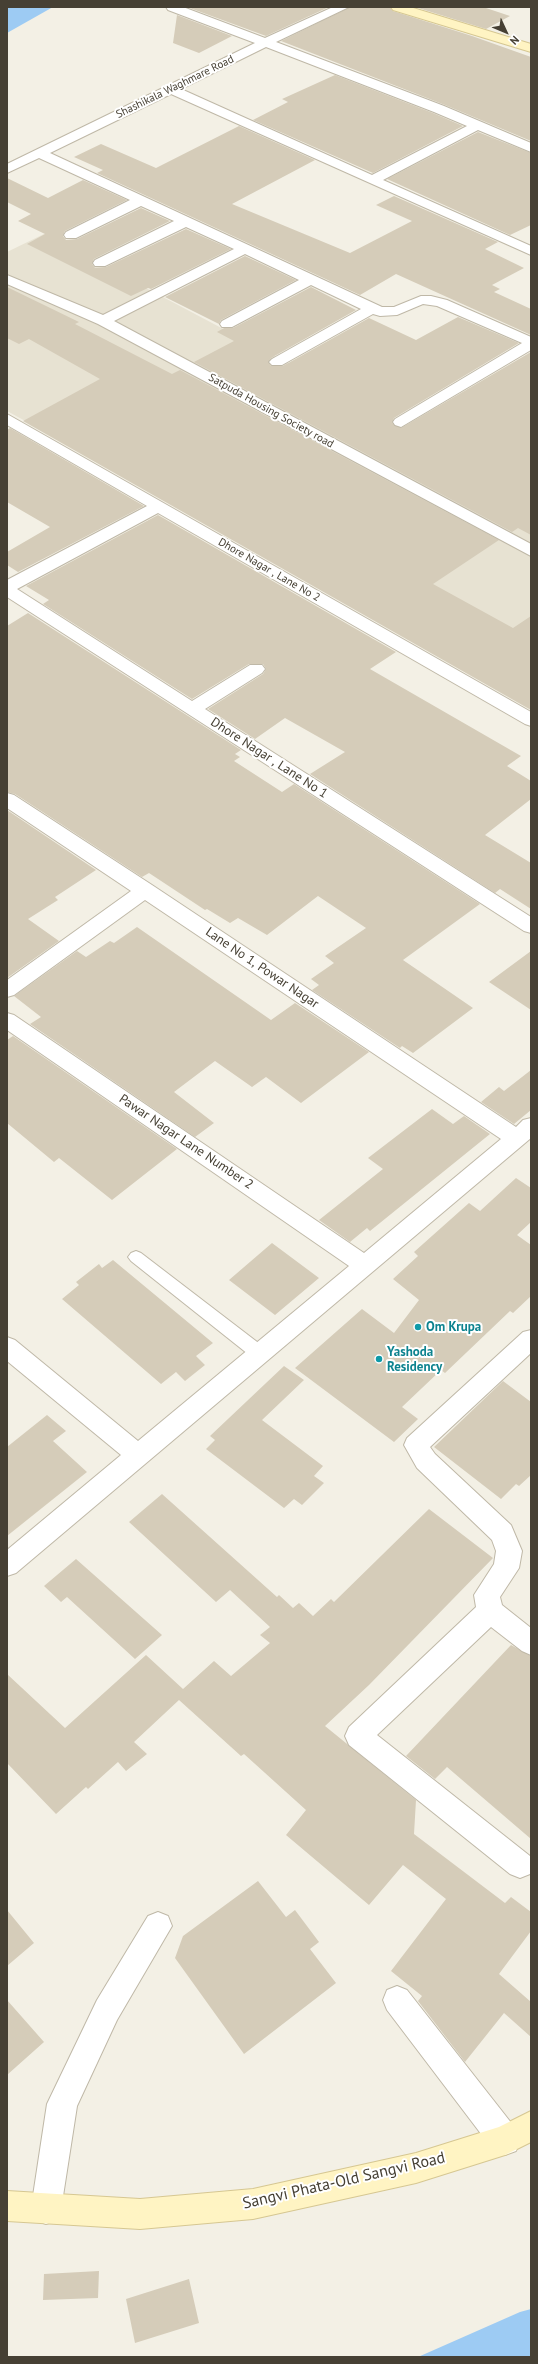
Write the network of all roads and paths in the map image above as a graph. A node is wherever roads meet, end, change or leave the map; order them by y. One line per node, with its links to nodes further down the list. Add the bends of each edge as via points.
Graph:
1 (172, 7): 4 (street)
2 (343, 7): 4 (street, Shashikala Waghmare Road)
3 (397, 7): 5 (main road)
4 (265, 42): 6 (street, Shashikala Waghmare Road); 7 (street)
5 (531, 48)
6 (170, 89): 9 (street, Shashikala Waghmare Road); 11 (street)
7 (478, 125): 8 (street); 11 (street)
8 (531, 148)
9 (39, 153): 10 (street, Shashikala Waghmare Road); 12 (street)
10 (7, 169)
11 (372, 180): 16 (street)
12 (141, 200): 13 (street); 14 (street)
13 (186, 221): 15 (street); 17 (street)
14 (71, 235)
15 (245, 249): 19 (street); 21 (street)
16 (531, 251)
17 (100, 263)
18 (7, 279): 21 (street, Satpuda Housing Society road)
19 (311, 279): 20 (street); 22 (street)
20 (373, 308): 23 (street, via 388,313 421,300 431,300); 24 (street)
21 (104, 321): 28 (street, Satpuda Housing Society road)
22 (227, 324)
23 (531, 343): 26 (street)
24 (277, 362)
25 (7, 420): 27 (street, Dhore Nagar , Lane No 2)
26 (401, 422)
27 (158, 507): 29 (street); 32 (street, Dhore Nagar , Lane No 2)
28 (531, 552)
29 (7, 589): 31 (street, Dhore Nagar , Lane No 1)
30 (256, 669): 31 (street)
31 (192, 709): 35 (street, Dhore Nagar , Lane No 1)
32 (531, 720)
33 (7, 799): 34 (street, Lane No 1, Powar Nagar)
34 (145, 890): 36 (street); 38 (street, Lane No 1, Powar Nagar)
35 (531, 926)
36 (7, 990)
37 (7, 1020): 40 (street, Pawar Nagar Lane Number 2)
38 (523, 1132): 40 (street)
39 (136, 1258): 43 (lane)
40 (365, 1265): 43 (street)
41 (531, 1340): 46 (street, via 416,1445 426,1461 502,1533 509,1551 506,1568 487,1595)
42 (7, 1347): 44 (street)
43 (259, 1354): 44 (street)
44 (138, 1455): 45 (street)
45 (7, 1565)
46 (490, 1611): 47 (street); 48 (street, via 358,1736)
47 (531, 1643)
48 (520, 1865)
49 (158, 1926): 54 (street, via 107,2010 62,2104)
50 (396, 2000): 52 (street)
51 (531, 2126): 52 (main road, Sangvi Phata-Old Sangvi Road)
52 (505, 2140): 54 (main road, Sangvi Phata-Old Sangvi Road, via 416,2168 253,2204 140,2214)
53 (7, 2206): 54 (main road, Sangvi Phata-Old Sangvi Road)
54 (46, 2210)

